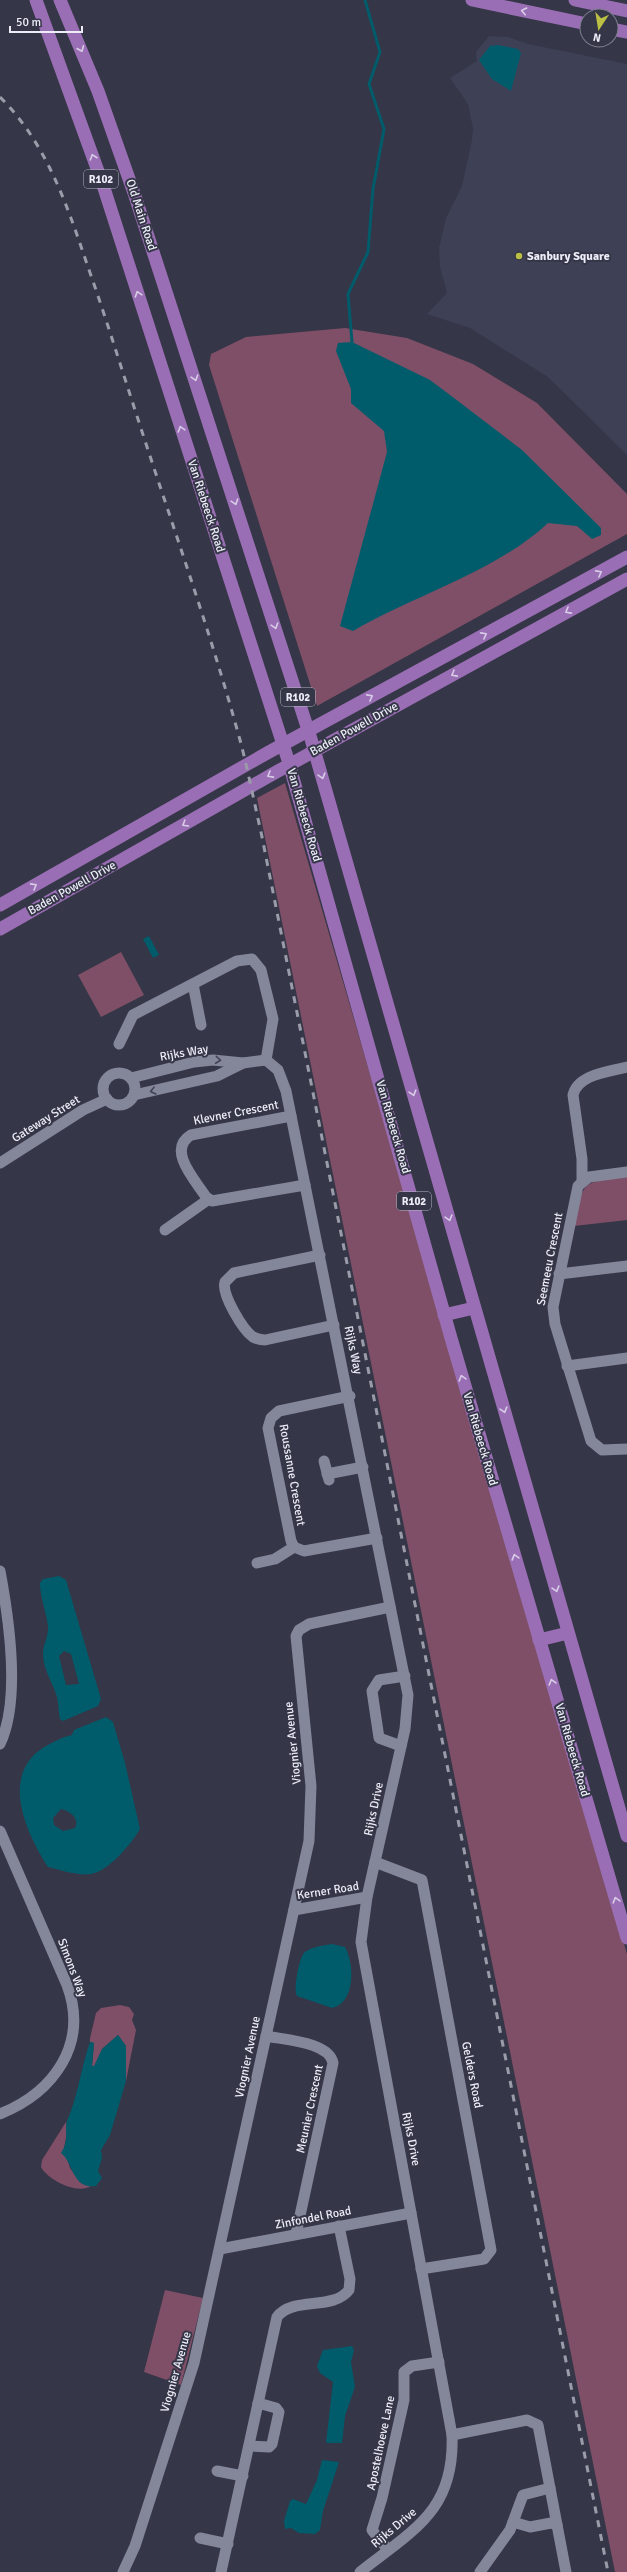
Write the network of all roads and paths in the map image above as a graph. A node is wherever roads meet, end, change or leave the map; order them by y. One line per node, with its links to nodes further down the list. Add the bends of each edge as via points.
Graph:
1 (59, 0): 4 (main road); 32 (main road, Old Main Road / R102, one-way to 32, via 110,123 311,739)
2 (472, 0): 6 (main road, one-way to 2)
3 (575, 0): 5 (main road)
4 (37, 2): 33 (main road, Van Riebeeck Road / R102, one-way to 4, via 288,760 103,185)
5 (627, 11)
6 (579, 22)
7 (627, 557): 9 (main road, Baden Powell Drive, one-way to 7, via 336,715)
8 (627, 579): 10 (main road, Baden Powell Drive, one-way to 10, via 218,804)
9 (0, 905)
10 (0, 929)
11 (192, 984): 12 (street); 13 (street, via 133,1015); 14 (street, via 237,960 252,959 257,963 263,976 273,1019)
12 (201, 1025)
13 (120, 1044)
14 (266, 1060): 15 (street, Rijks Way); 22 (street, Rijks Way, via 278,1070 283,1080)
15 (243, 1063): 16 (street, Rijks Way, one-way to 15, via 213,1060); 19 (street, Rijks Way, via 217,1076)
16 (176, 1066): 18 (street, Rijks Way); 19 (street)
17 (627, 1067): 25 (street, Seemeeu Crescent, via 582,1080 573,1095 582,1159)
18 (131, 1078): 20 (street, via 135,1085); 21 (street, via 120,1072 110,1075 103,1089)
19 (180, 1084): 20 (street, Rijks Way, one-way to 20)
20 (134, 1095): 21 (street, via 122,1105)
21 (107, 1099): 23 (street, Gateway Street, via 83,1110)
22 (291, 1116): 26 (street, Rijks Way); 27 (street, Klevner Crescent, via 195,1134 184,1140 180,1151 182,1159)
23 (0, 1163)
24 (627, 1172): 25 (street)
25 (582, 1180): 31 (street, Seemeeu Crescent, via 578,1186)
26 (304, 1185): 27 (street, via 218,1201); 29 (street, Rijks Way)
27 (209, 1199): 28 (street)
28 (165, 1230)
29 (320, 1255): 34 (street, Rijks Way); 34 (street, via 234,1273 225,1282 224,1294 250,1334 257,1339 265,1340)
30 (627, 1266): 31 (street)
31 (559, 1274): 36 (street, Seemeeu Crescent, via 553,1313)
32 (474, 1308): 33 (main road); 46 (main road, R102, one-way to 46)
33 (444, 1315): 47 (main road, Van Riebeeck Road / R102, one-way to 33)
34 (334, 1325): 37 (street, Rijks Way)
35 (627, 1358): 36 (street)
36 (567, 1366): 38 (street, Seemeeu Crescent, via 591,1441 602,1450)
37 (350, 1396): 40 (street, Rijks Way); 42 (street, Roussanne Crescent, via 279,1410 269,1421 268,1428)
38 (627, 1449)
39 (324, 1460): 40 (street, via 328,1477)
40 (363, 1467): 41 (street, Rijks Way)
41 (377, 1538): 42 (street, via 304,1552); 45 (street, Rijks Way)
42 (294, 1547): 43 (street, via 275,1559)
43 (257, 1563)
44 (0, 1572): 49 (street, via 5,1600 11,1699 10,1717)
45 (390, 1607): 48 (street, Rijks Way); 55 (street, Viognier Avenue, via 309,1624 299,1630 296,1636 311,1786 309,1841)
46 (568, 1633): 47 (main road); 52 (main road, R102)
47 (539, 1640): 56 (main road, Van Riebeeck Road / R102, one-way to 47)
48 (405, 1676): 50 (street, Rijks Drive, via 408,1710); 50 (street, via 379,1680 372,1691 379,1738)
49 (0, 1744)
50 (401, 1746): 53 (street, Rijks Drive)
51 (0, 1831): 58 (street, Simons Way, via 67,1985 73,2004 74,2022 68,2052 54,2076 29,2098)
52 (627, 1836)
53 (375, 1862): 54 (street, Rijks Drive); 63 (street, Gelders Road, via 422,1880 491,2250 484,2259)
54 (367, 1897): 55 (street, Kerner Road); 59 (street, Rijks Drive, via 361,1929 361,1948)
55 (294, 1910): 57 (street, Viognier Avenue)
56 (627, 1938)
57 (266, 2036): 61 (street, Meunier Crescent, via 322,2048 331,2055 333,2063); 62 (street, Viognier Avenue)
58 (0, 2114)
59 (411, 2213): 60 (street, Zinfondel Road); 63 (street, Rijks Drive)
60 (339, 2226): 61 (street, Zinfondel Road); 65 (street, via 350,2279 349,2290 340,2298 280,2313 274,2325)
61 (296, 2234): 62 (street, Zinfondel Road)
62 (220, 2248): 76 (street, Viognier Avenue, via 194,2363 145,2516)
63 (421, 2269): 64 (street, Rijks Drive)
64 (439, 2362): 66 (street, Rijks Drive); 75 (street, Apostelhoeve Lane, via 412,2366 404,2372 404,2400 382,2498 372,2530)
65 (258, 2403): 67 (street); 67 (street, via 276,2408 279,2412 272,2444 269,2447)
66 (452, 2435): 70 (street, via 527,2420 535,2422 538,2425); 75 (street, Rijks Drive, via 453,2457 449,2481 438,2504 423,2522)
67 (249, 2446): 69 (street)
68 (216, 2471): 69 (street)
69 (243, 2476): 74 (street)
70 (550, 2488): 71 (street, via 523,2495); 72 (street)
71 (513, 2522): 72 (street, via 530,2527 551,2523); 79 (street, via 505,2538)
72 (557, 2525): 80 (street)
73 (200, 2538): 74 (street)
74 (228, 2544): 77 (street)
75 (388, 2550): 78 (street, Rijks Drive)
76 (123, 2572)
77 (221, 2572)
78 (360, 2572)
79 (480, 2572)
80 (566, 2572)

